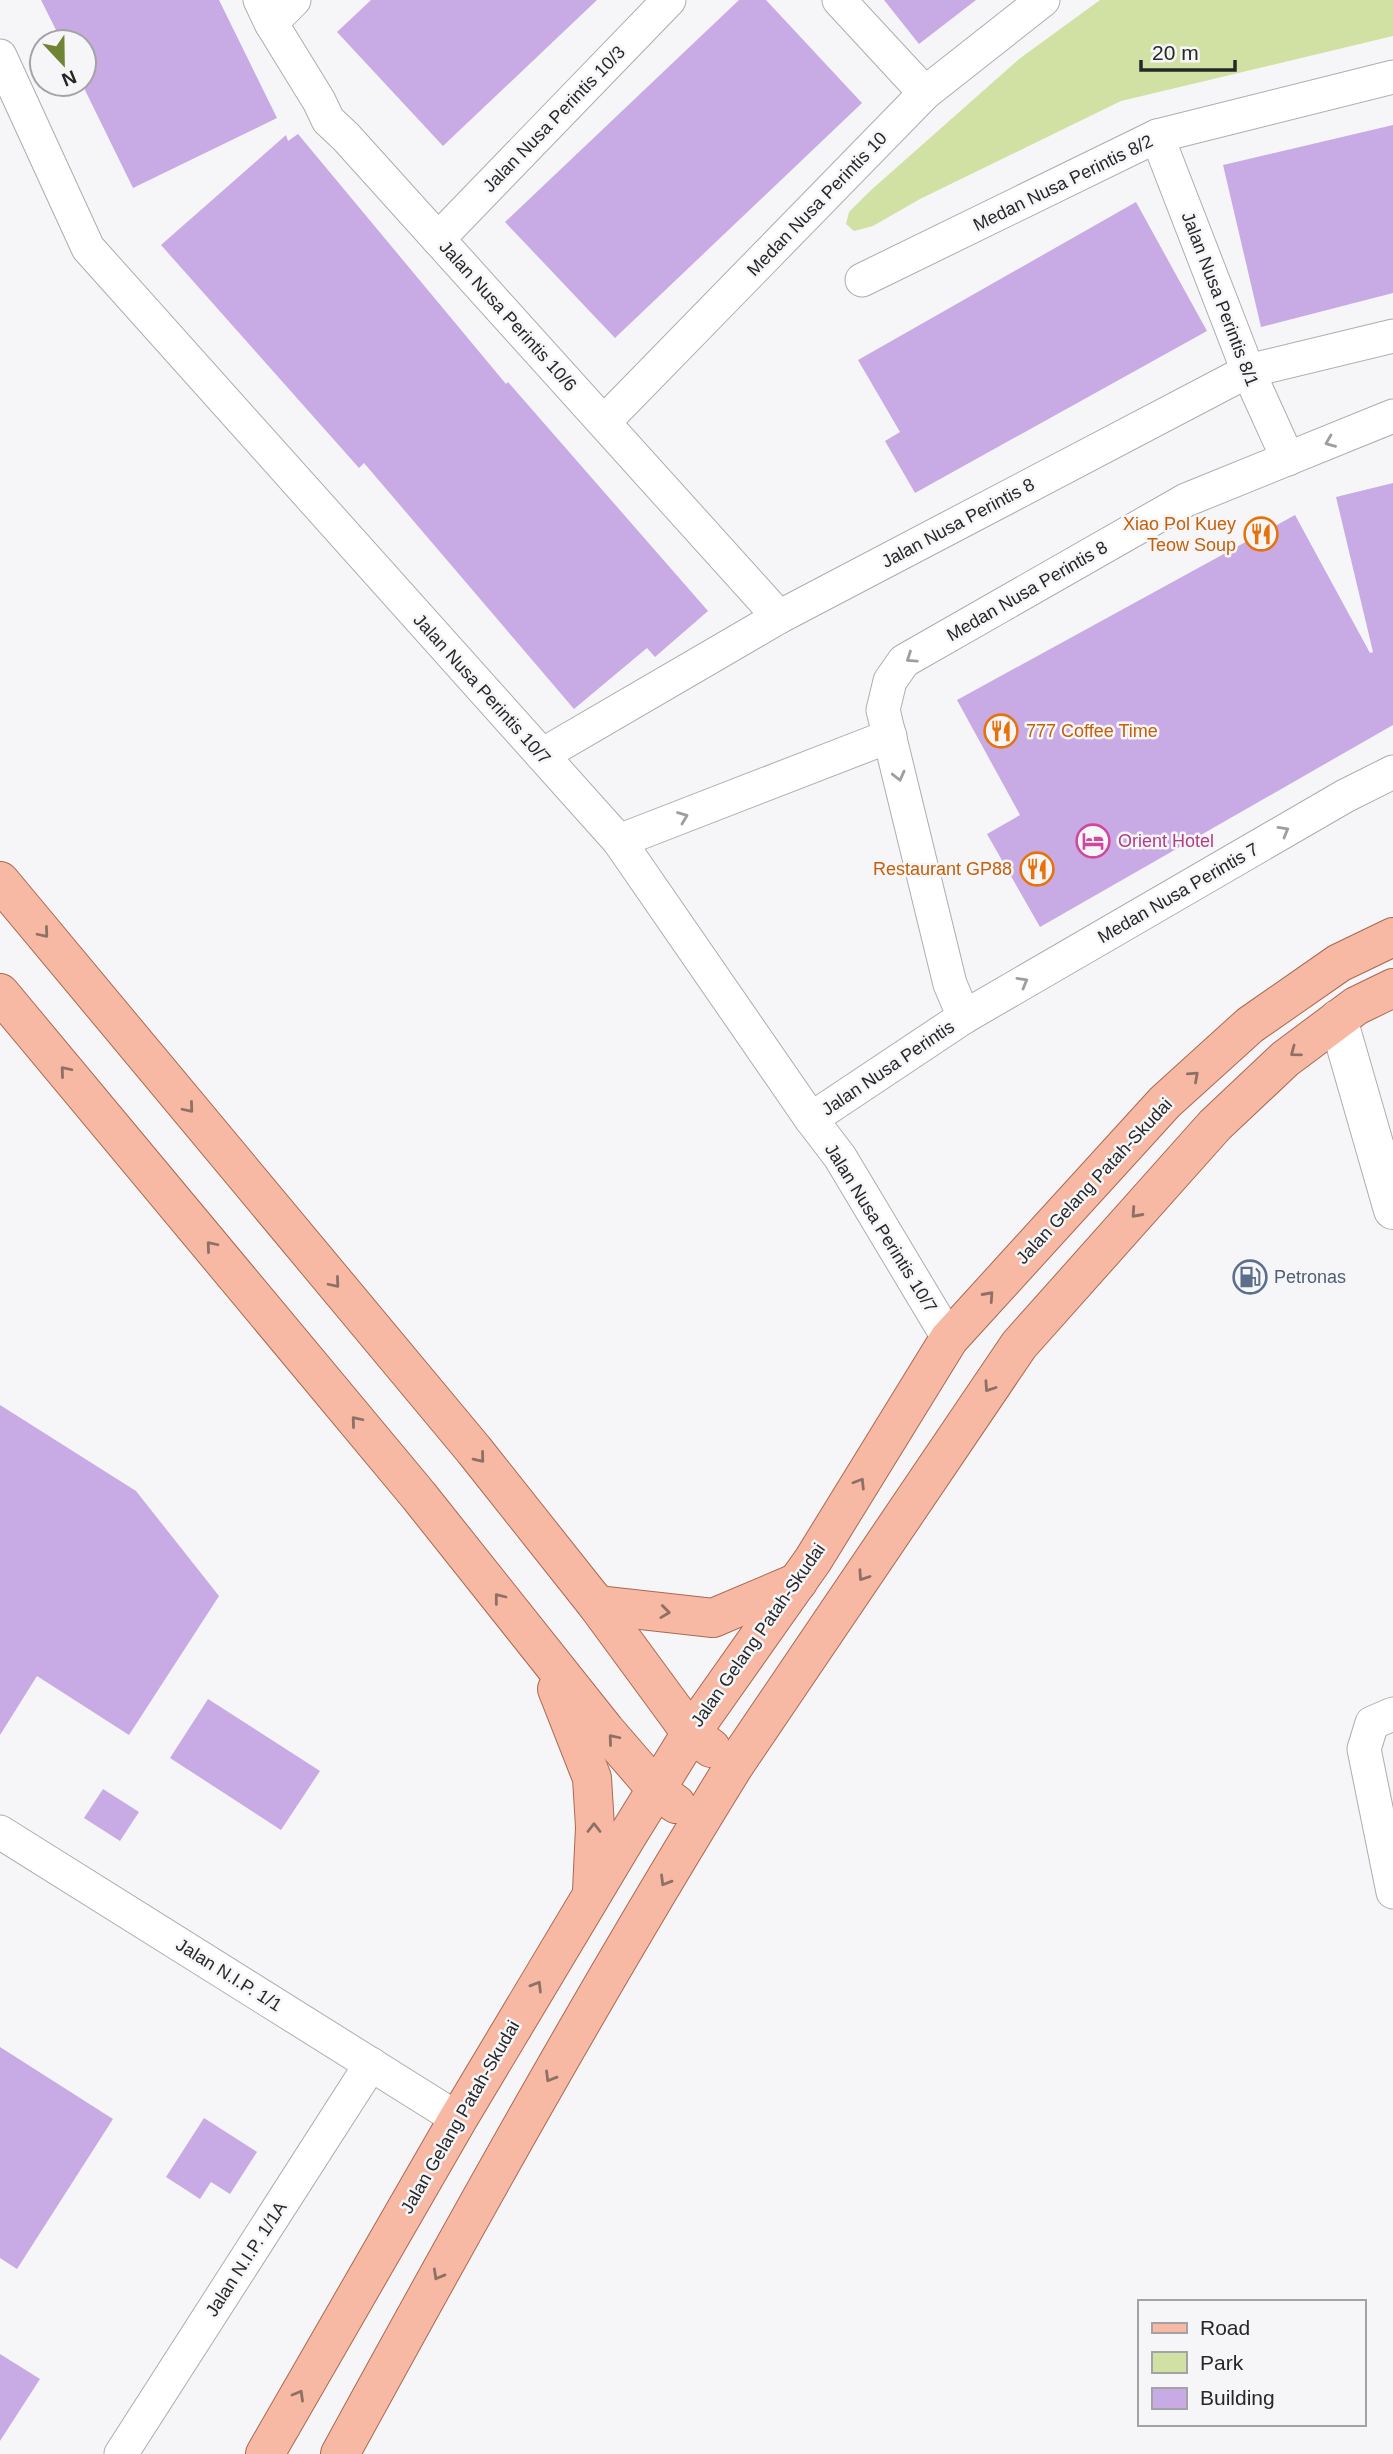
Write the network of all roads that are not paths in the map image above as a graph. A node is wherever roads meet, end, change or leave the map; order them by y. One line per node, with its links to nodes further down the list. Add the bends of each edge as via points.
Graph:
1 (294, 0): 5 (street)
2 (669, 0): 10 (street, Jalan Nusa Perintis 10/3)
3 (839, 0): 8 (street)
4 (1043, 0): 8 (street, Medan Nusa Perintis 10)
5 (265, 12): 10 (street, Jalan Nusa Perintis 10/6, via 328,120)
6 (0, 56): 19 (street, Jalan Nusa Perintis 10/7, via 88,248)
7 (1393, 77): 9 (street, Medan Nusa Perintis 8/2)
8 (925, 93): 15 (street, Medan Nusa Perintis 10)
9 (1157, 136): 11 (street, Medan Nusa Perintis 8/2); 13 (street, Jalan Nusa Perintis 8/1)
10 (438, 239): 15 (street, Jalan Nusa Perintis 10/6)
11 (862, 280)
12 (1393, 335): 13 (street, Jalan Nusa Perintis 8)
13 (1248, 371): 16 (street, Jalan Nusa Perintis 8/1); 17 (street, Jalan Nusa Perintis 8)
14 (1393, 416): 16 (street, Medan Nusa Perintis 8, one-way to 16)
15 (604, 422): 17 (street, Jalan Nusa Perintis 10/6)
16 (1288, 459): 18 (street, Medan Nusa Perintis 8, one-way to 18, via 1186,500 904,661 890,681)
17 (779, 617): 19 (street, Jalan Nusa Perintis 8)
18 (886, 723): 21 (street, one-way to 18); 26 (street, one-way to 26, via 950,984)
19 (542, 755): 21 (street, Jalan Nusa Perintis 10/7)
20 (1393, 772): 26 (street, Medan Nusa Perintis 7, one-way to 20)
21 (619, 841): 28 (street, Jalan Nusa Perintis 10/7)
22 (0, 881): 32 (main road, one-way to 32, via 474,1450)
23 (1393, 937): 30 (main road, Jalan Gelang Patah-Skudai, one-way to 23, via 1165,1102 1250,1025 1339,963)
24 (1393, 988): 27 (main road)
25 (0, 993): 33 (main road, one-way to 25, via 419,1496)
26 (964, 1017): 28 (street, Jalan Nusa Perintis)
27 (1338, 1019): 29 (street); 36 (main road, one-way to 36, via 1285,1059 1214,1125 1018,1345)
28 (811, 1119): 30 (street, Jalan Nusa Perintis 10/7, via 840,1157)
29 (1393, 1210)
30 (949, 1339): 31 (main road, Jalan Gelang Patah-Skudai, one-way to 30)
31 (798, 1582): 32 (main road, one-way to 31, via 713,1618); 35 (main road, Jalan Gelang Patah-Skudai)
32 (597, 1605): 35 (main road)
33 (541, 1651): 37 (main road, one-way to 33); 41 (main road, one-way to 33, via 592,1779)
34 (1382, 1719): 40 (street, via 1364,1749)
35 (691, 1732): 36 (main road); 37 (main road, Jalan Gelang Patah-Skudai)
36 (734, 1766): 38 (main road)
37 (657, 1790): 38 (main road); 41 (main road, Jalan Gelang Patah-Skudai)
38 (700, 1822): 46 (main road, one-way to 46, via 519,2129)
39 (0, 1832): 42 (street, Jalan N.I.P. 1/1)
40 (1393, 1892)
41 (591, 1896): 43 (main road, Jalan Gelang Patah-Skudai, one-way to 41)
42 (371, 2064): 43 (street, Jalan N.I.P. 1/1); 44 (street, Jalan N.I.P. 1/1A)
43 (458, 2119): 45 (main road, Jalan Gelang Patah-Skudai, one-way to 43)
44 (121, 2454)
45 (265, 2454)
46 (340, 2454)

